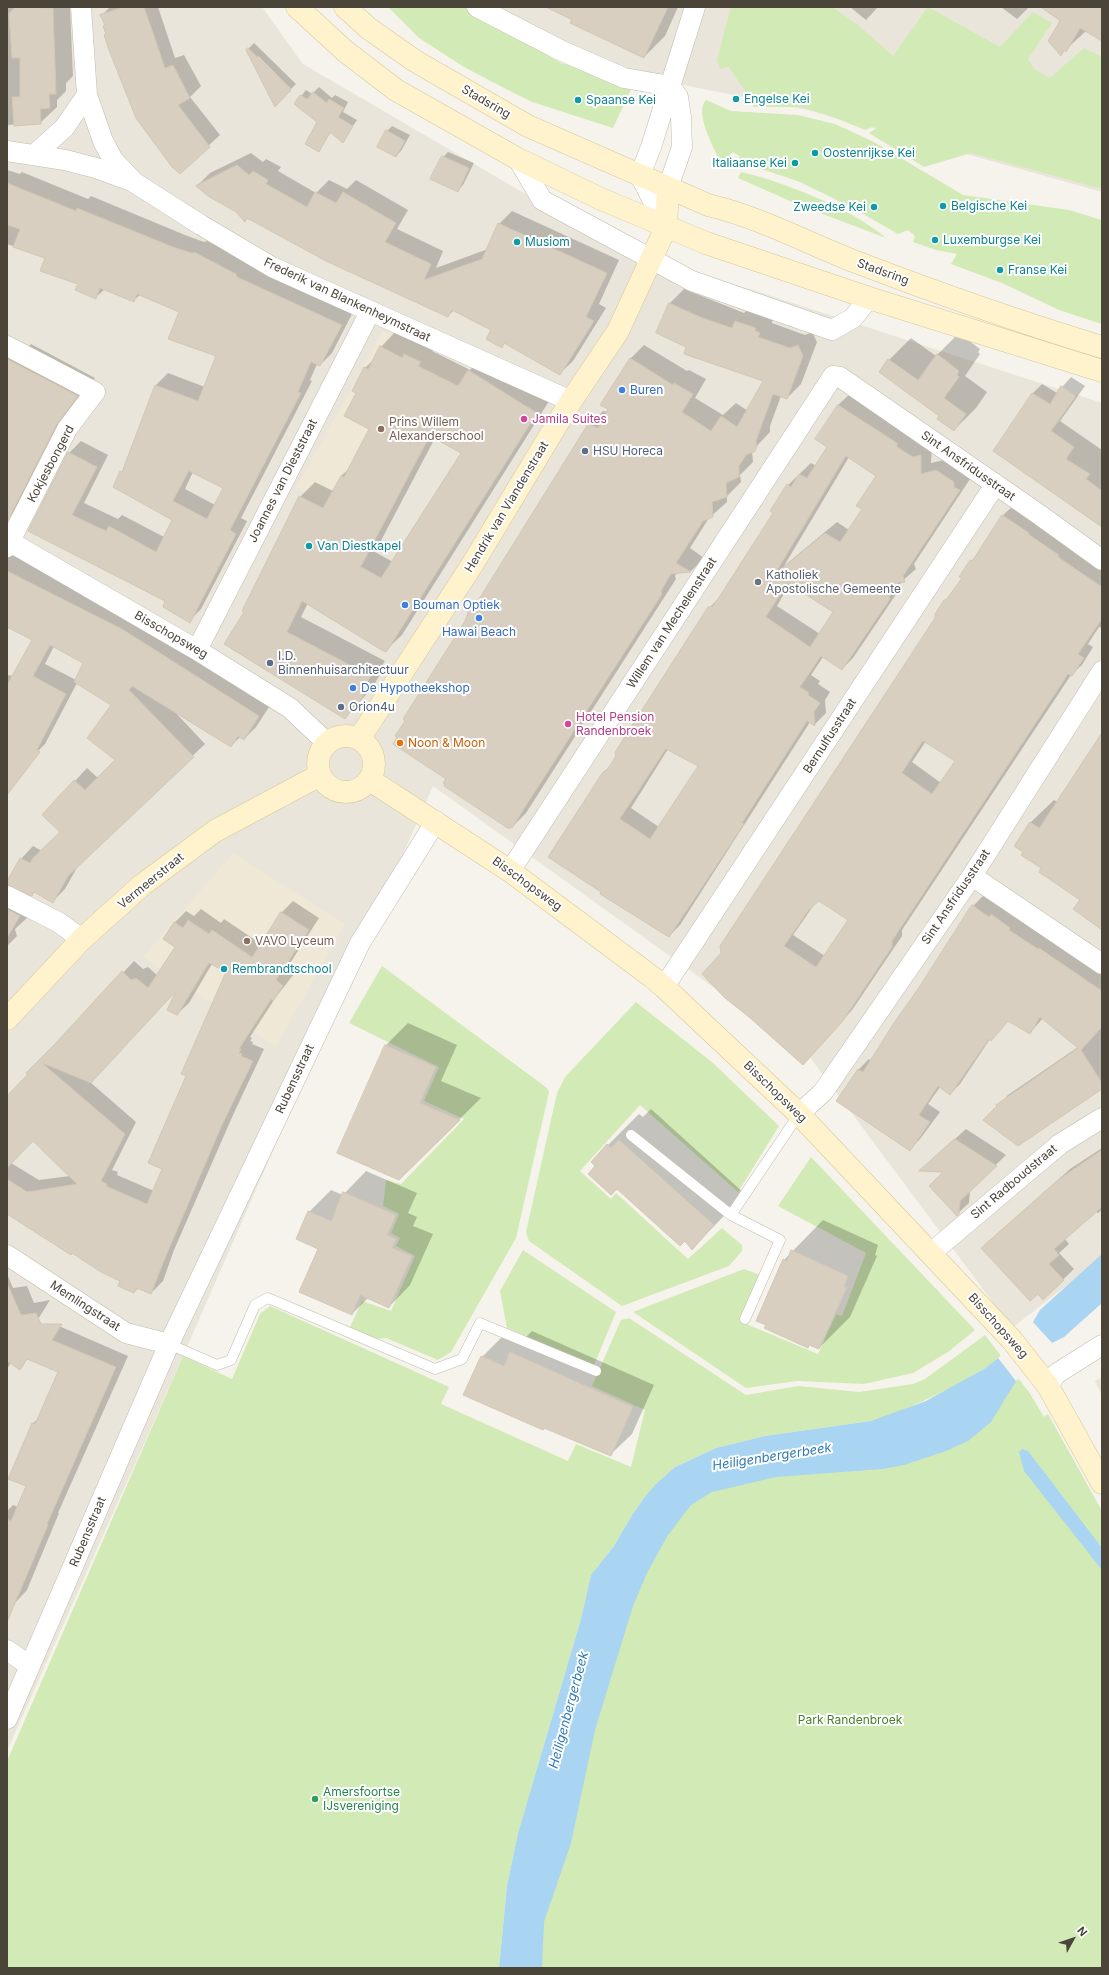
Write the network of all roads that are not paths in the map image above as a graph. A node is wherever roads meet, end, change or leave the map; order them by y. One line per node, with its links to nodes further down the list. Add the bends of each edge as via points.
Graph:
1 (82, 7): 7 (street, Frederik van Blankenheymstraat)
2 (297, 7): 10 (street, via 345,51 396,90)
3 (345, 7): 11 (street, Stadsring, via 368,28 415,61 528,126)
4 (477, 7): 6 (street, via 560,50 624,78)
5 (695, 7): 6 (street)
6 (670, 86): 11 (street, via 652,147); 13 (street, via 678,96 682,117 682,147)
7 (87, 95): 9 (street, via 64,128); 12 (street, Frederik van Blankenheymstraat, via 103,141 113,160)
8 (7, 151): 9 (street, Frederik van Blankenheymstraat)
9 (34, 155): 12 (street, Frederik van Blankenheymstraat, via 96,168)
10 (518, 159): 14 (street); 15 (street, via 542,200)
11 (640, 175): 13 (street, Stadsring); 14 (street)
12 (132, 181): 17 (street, Frederik van Blankenheymstraat, via 201,226 272,267)
13 (668, 188): 14 (street); 19 (street, Stadsring, via 1017,321)
14 (666, 227): 15 (street, Hendrik van Viandenstraat); 16 (street)
15 (651, 258): 16 (street, via 701,285 832,330 853,318); 22 (street, Hendrik van Viandenstraat, via 618,331)
16 (868, 298): 20 (street)
17 (370, 312): 22 (street, Frederik van Blankenheymstraat); 26 (street, Joannes van Dieststraat)
18 (7, 346): 24 (street, Kokjesbongerd, via 95,392 67,429)
19 (1102, 347)
20 (1102, 371)
21 (833, 376): 23 (street, Sint Ansfridusstraat, via 840,377); 33 (street, Willem van Mechelenstraat)
22 (571, 401): 28 (street, Hendrik van Viandenstraat, via 472,565)
23 (995, 485): 25 (street, Sint Ansfridusstraat); 38 (street, Bernulfusstraat)
24 (8, 543): 26 (street, Bisschopsweg)
25 (1102, 560)
26 (197, 650): 29 (street, Bisschopsweg, via 290,708)
27 (1102, 671): 34 (street, Sint Ansfridusstraat)
28 (359, 739): 29 (street, via 342,736); 31 (street, via 372,752 374,771)
29 (327, 743): 30 (street, via 318,758)
30 (320, 775): 31 (street, via 331,788 348,792 360,788); 36 (street, Vermeerstraat, via 215,831 142,885)
31 (370, 780): 32 (street, Bisschopsweg)
32 (436, 821): 33 (street, Bisschopsweg); 47 (street, Rubensstraat, via 360,943)
33 (510, 871): 38 (street, Bisschopsweg)
34 (972, 876): 37 (street); 40 (street, Sint Ansfridusstraat, via 823,1092)
35 (7, 896): 36 (street, via 58,922)
36 (82, 939): 39 (street, Vermeerstraat)
37 (1102, 964)
38 (664, 987): 40 (street, Bisschopsweg)
39 (7, 1019)
40 (799, 1114): 43 (lane); 44 (street, Bisschopsweg)
41 (1102, 1118): 44 (street, Sint Radboudstraat, via 1060,1144)
42 (631, 1135): 43 (lane)
43 (731, 1215): 46 (lane, via 780,1240)
44 (931, 1253): 50 (street, Bisschopsweg, via 1012,1340)
45 (7, 1255): 47 (street, Memlingstraat, via 126,1333)
46 (745, 1319)
47 (169, 1344): 49 (lane, via 217,1365 232,1360 255,1305 268,1298 435,1370 462,1359 480,1323); 53 (street, Rubensstraat)
48 (1102, 1345): 50 (street, via 1056,1374)
49 (596, 1372)
50 (1048, 1386): 51 (street, Bisschopsweg)
51 (1102, 1483)
52 (7, 1650): 53 (street)
53 (30, 1666): 54 (street, Rubensstraat)
54 (7, 1719)

